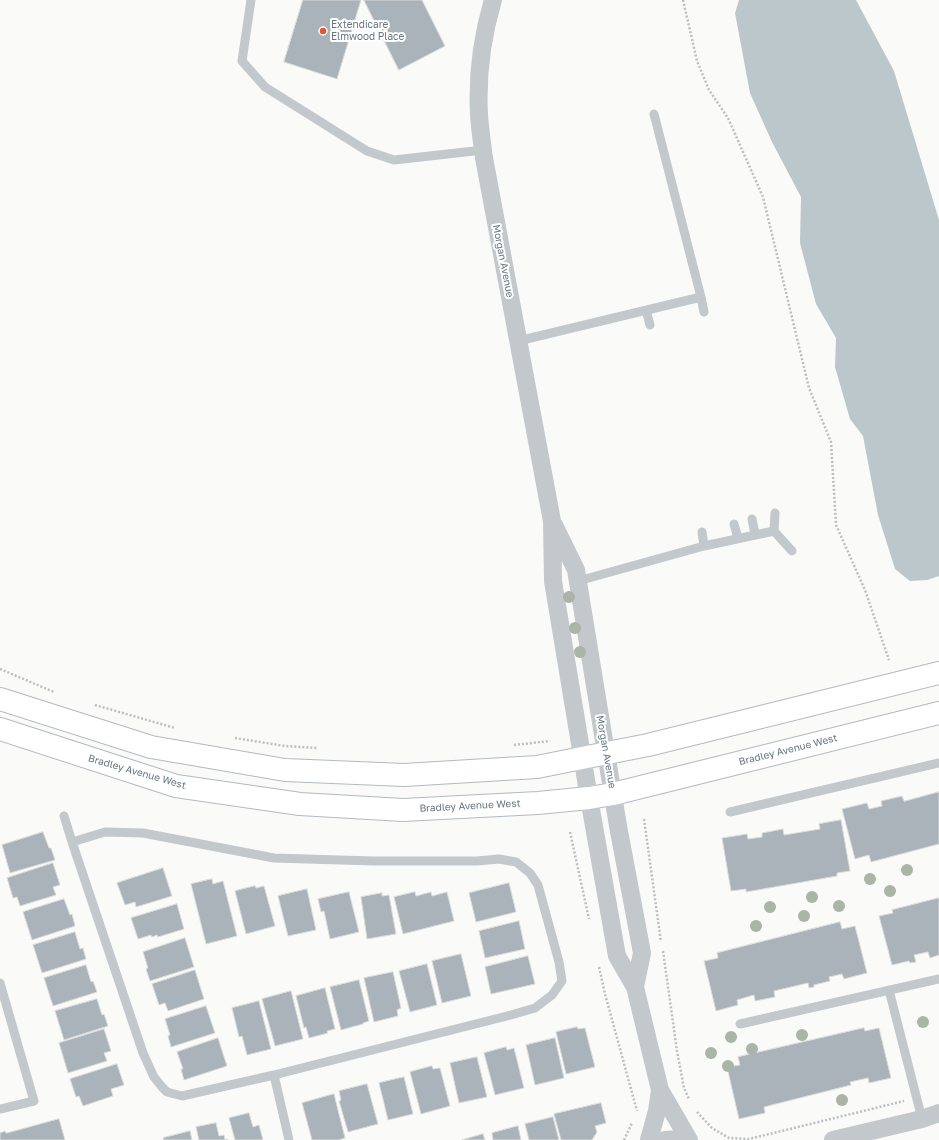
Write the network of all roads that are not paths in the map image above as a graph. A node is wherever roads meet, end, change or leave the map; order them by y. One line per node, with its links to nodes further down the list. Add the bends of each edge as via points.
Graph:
1 (251, 0): 4 (lane, via 242,61 265,87 367,151 394,160)
2 (493, 0): 4 (street, Morgan Avenue, via 486,27 480,71 479,114)
3 (654, 114): 5 (lane)
4 (483, 150): 9 (street, Morgan Avenue)
5 (701, 297): 6 (lane); 7 (lane)
6 (646, 310): 8 (lane); 9 (lane)
7 (704, 312)
8 (650, 325)
9 (518, 341): 12 (street, Morgan Avenue)
10 (775, 513): 14 (lane)
11 (752, 519): 16 (lane)
12 (552, 521): 20 (street, Morgan Avenue, via 576,570); 26 (street, Morgan Avenue, via 553,581)
13 (734, 524): 17 (lane)
14 (774, 531): 16 (lane); 19 (lane)
15 (702, 532): 18 (lane)
16 (755, 534): 17 (lane)
17 (738, 538): 18 (lane)
18 (704, 546): 20 (lane)
19 (792, 551)
20 (578, 581): 25 (street, Morgan Avenue)
21 (939, 673): 25 (main road)
22 (0, 699): 26 (main road, via 151,747 285,770 404,775 537,767)
23 (939, 713): 28 (main road, Bradley Avenue West)
24 (0, 729): 29 (main road, Bradley Avenue West, via 176,786 300,804 403,810)
25 (606, 754): 26 (main road); 28 (street, Morgan Avenue)
26 (582, 758): 29 (street, Morgan Avenue)
27 (939, 763): 30 (lane)
28 (613, 794): 29 (main road, Bradley Avenue West); 35 (street, Morgan Avenue, via 642,954)
29 (589, 798): 35 (street, Morgan Avenue, via 617,956)
30 (730, 812)
31 (64, 816): 32 (lane)
32 (72, 842): 38 (lane, via 143,1053 154,1077 162,1087 167,1092 182,1096); 38 (lane, via 105,832 143,833 274,858 374,861 499,859 516,862 530,873 538,885 559,962 562,981 552,995 535,1008 511,1015)
33 (939, 979): 36 (lane)
34 (0, 983): 40 (lane, via 34,1101)
35 (635, 987): 39 (street, Morgan Avenue)
36 (889, 990): 37 (lane); 42 (lane)
37 (740, 1024)
38 (274, 1076): 43 (lane)
39 (660, 1090): 44 (street, Morgan Avenue); 47 (street, Morgan Avenue)
40 (0, 1109)
41 (939, 1113): 42 (street)
42 (922, 1119): 48 (street)
43 (290, 1140)
44 (649, 1140)
45 (665, 1140): 46 (street)
46 (685, 1140)
47 (689, 1140)
48 (834, 1140)

